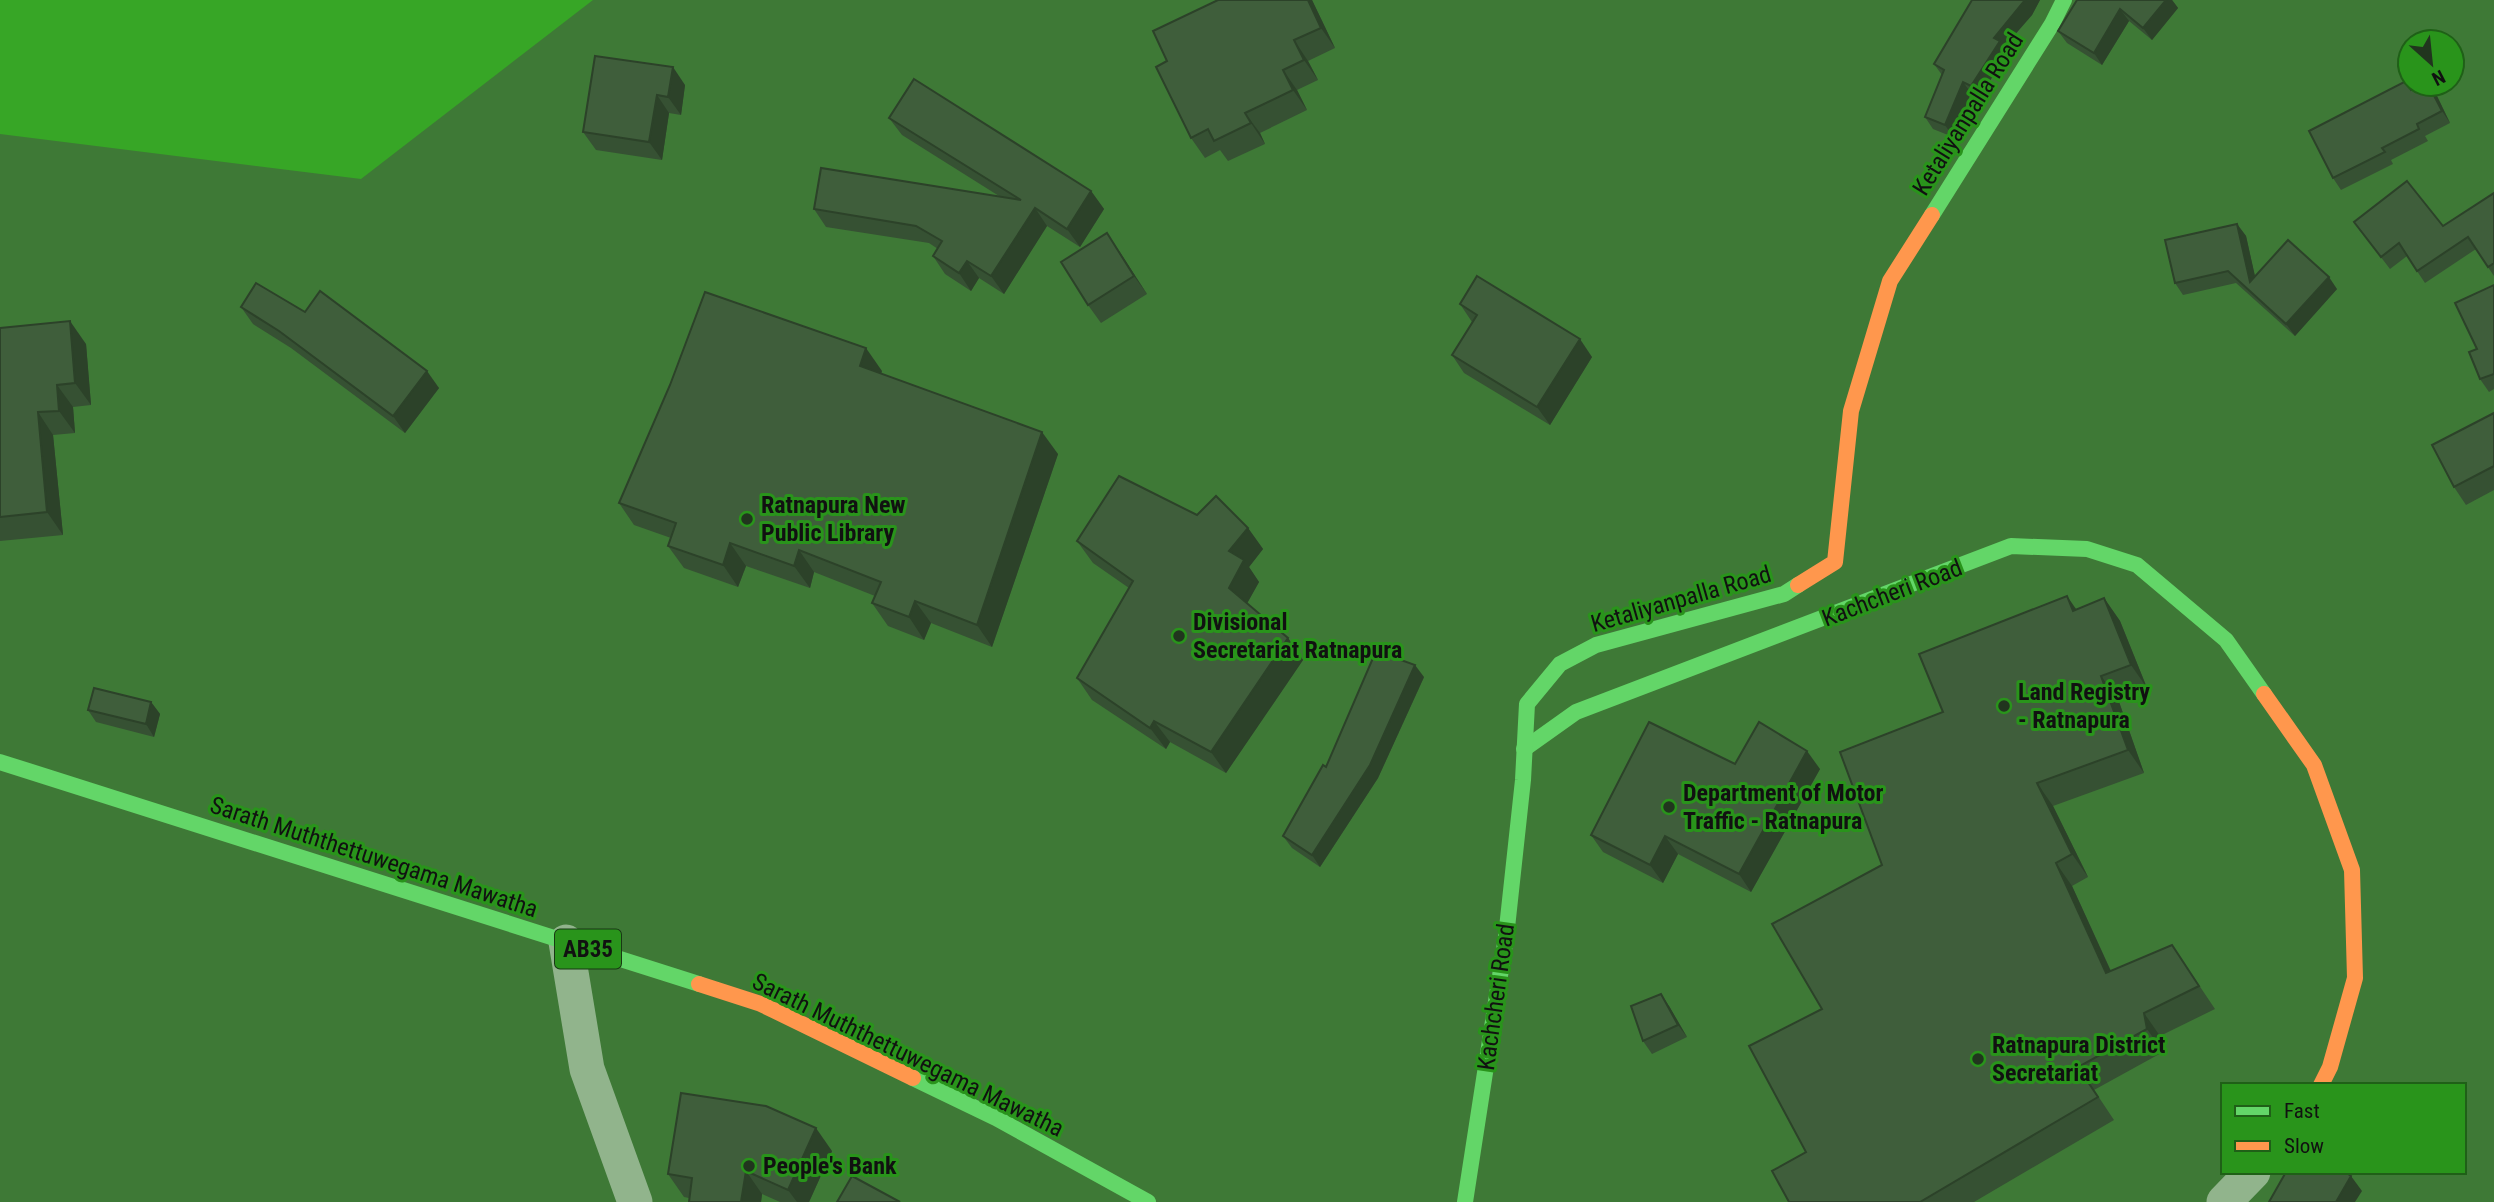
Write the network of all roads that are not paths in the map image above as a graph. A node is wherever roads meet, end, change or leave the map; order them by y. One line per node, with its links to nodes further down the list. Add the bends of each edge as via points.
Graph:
1 (2064, 0): 2 (street, Ketaliyanpalla Road, via 1890,281 1851,411 1835,562 1784,594 1596,645 1560,664 1528,704)
2 (1524, 749): 5 (street, Kachcheri Road, via 1576,712 2011,546 2087,549 2137,565 2234,651 2314,765 2352,870 2355,978); 9 (street, Kachcheri Road, via 1506,937)
3 (0, 762): 4 (street, Sarath Muththettuwegama Mawatha / AB35)
4 (566, 942): 7 (street, via 587,1069); 8 (street, Sarath Muththettuwegama Mawatha / AB35, via 761,1004 996,1118)
5 (2322, 1083)
6 (2251, 1174): 10 (street)
7 (635, 1202)
8 (1148, 1202)
9 (1465, 1202)
10 (2224, 1202)

